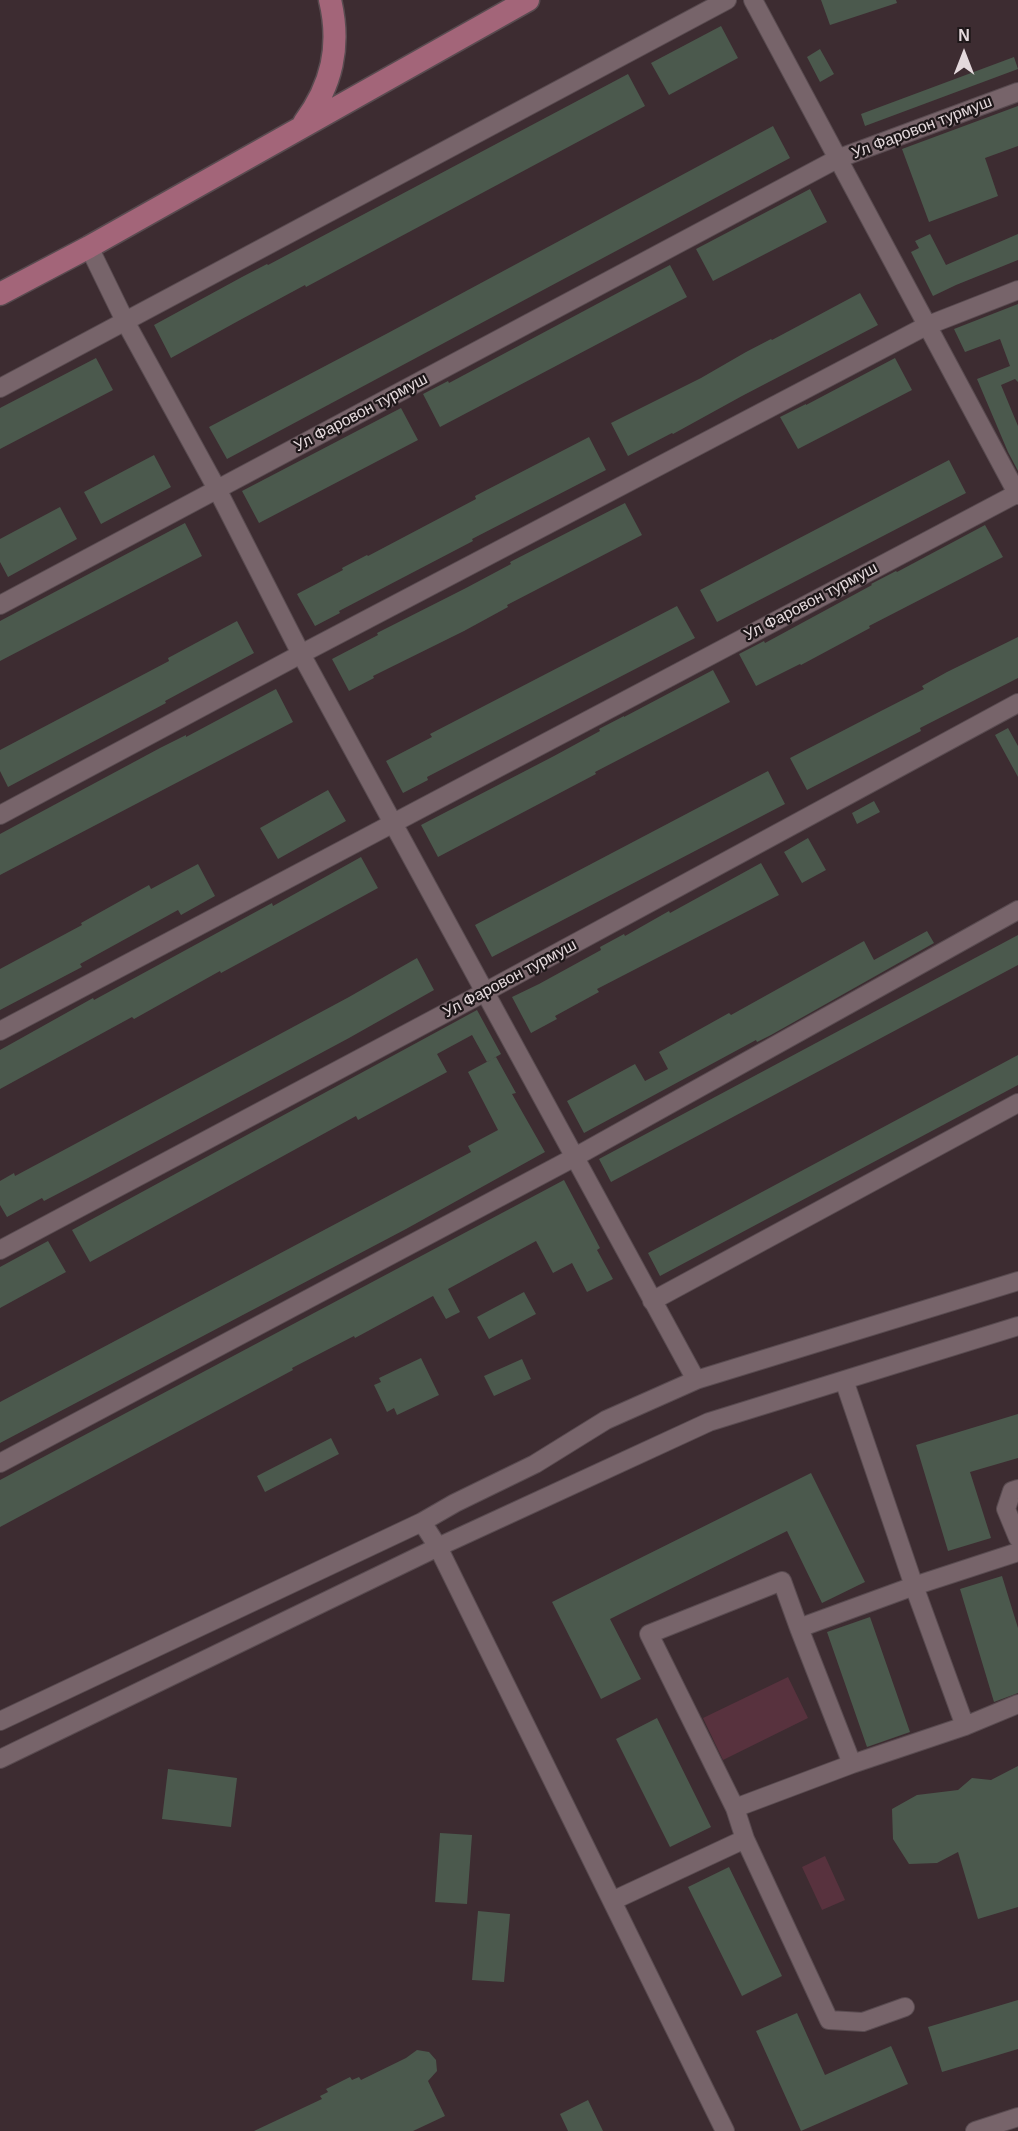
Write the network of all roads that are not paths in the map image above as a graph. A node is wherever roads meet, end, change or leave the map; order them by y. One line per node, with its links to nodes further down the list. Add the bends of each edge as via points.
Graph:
1 (330, 0): 6 (main road, via 334,35 331,71 326,89)
2 (528, 0): 6 (main road)
3 (728, 0): 11 (street)
4 (753, 0): 7 (street)
5 (1018, 92): 7 (street, Ул Фаровон турмуш)
6 (301, 126): 8 (main road)
7 (837, 159): 12 (street); 14 (street, Ул Фаровон турмуш)
8 (89, 247): 10 (main road); 11 (street)
9 (1018, 290): 12 (street)
10 (0, 294)
11 (125, 321): 13 (street); 14 (street)
12 (926, 326): 15 (street); 17 (street)
13 (0, 388)
14 (217, 489): 16 (street, Ул Фаровон турмуш); 17 (street)
15 (1018, 494): 20 (street, Ул Фаровон турмуш)
16 (0, 605)
17 (301, 654): 19 (street); 20 (street)
18 (1016, 711): 22 (street, Ул Фаровон турмуш)
19 (0, 815)
20 (393, 822): 22 (street); 23 (street, Ул Фаровон турмуш)
21 (1018, 910): 25 (street)
22 (486, 992): 25 (street); 26 (street, Ул Фаровон турмуш)
23 (0, 1031)
24 (1018, 1103): 28 (street)
25 (575, 1157): 28 (street); 32 (street)
26 (0, 1250)
27 (1018, 1281): 30 (street)
28 (652, 1301): 30 (street)
29 (1018, 1326): 31 (street)
30 (696, 1380): 34 (street, via 606,1420 535,1464)
31 (844, 1380): 36 (street, via 710,1422); 38 (street)
32 (0, 1463)
33 (1018, 1489): 35 (street, via 1012,1491 1006,1509)
34 (422, 1522): 36 (street); 41 (street)
35 (1018, 1538)
36 (438, 1546): 43 (street); 47 (street)
37 (1018, 1552): 38 (street)
38 (914, 1586): 39 (street); 42 (street)
39 (799, 1628): 44 (street); 45 (street, via 782,1581 649,1634)
40 (1018, 1704): 42 (street)
41 (0, 1721)
42 (965, 1726): 44 (street)
43 (0, 1759)
44 (852, 1764): 45 (street)
45 (735, 1808): 46 (street)
46 (745, 1839): 47 (street); 48 (street, via 829,2020 863,2022)
47 (612, 1901): 50 (street)
48 (905, 2007)
49 (1018, 2116): 51 (street)
50 (725, 2131)
51 (975, 2131)

